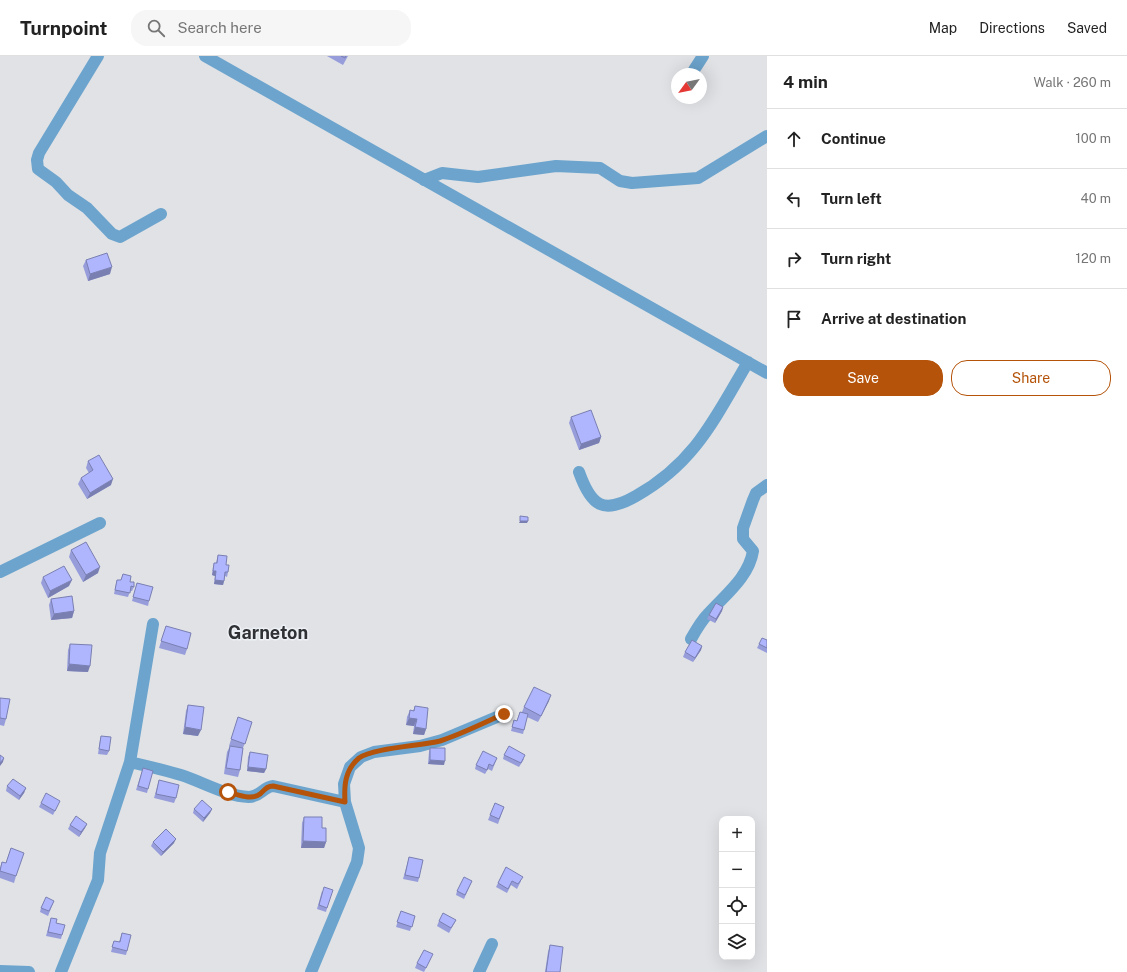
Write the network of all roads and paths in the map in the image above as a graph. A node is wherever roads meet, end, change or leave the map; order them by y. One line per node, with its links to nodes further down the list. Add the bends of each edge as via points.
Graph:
1 (98, 56): 7 (street, via 39,153 36,160 38,169 68,195 88,208 112,234 120,237)
2 (205, 56): 6 (street)
3 (702, 56): 4 (street)
4 (695, 68)
5 (767, 136): 6 (street, via 698,178 632,183 620,181 600,168 556,166 478,177 442,173)
6 (424, 180): 8 (street)
7 (161, 214)
8 (748, 362): 9 (street); 10 (street, via 690,455 652,487 614,506 603,507 593,500 584,487)
9 (767, 370)
10 (579, 472)
11 (767, 485): 15 (street, via 756,493 743,528 743,538 753,551 745,570 738,582 700,623)
12 (100, 523): 13 (street)
13 (0, 572)
14 (153, 624): 17 (street)
15 (691, 640)
16 (504, 714): 18 (street, via 442,740 420,746 374,752 360,757 350,767 344,784)
17 (130, 762): 18 (street, via 181,775 248,797 259,794 268,786 273,786); 22 (street, via 100,853 98,880)
18 (345, 802): 23 (street, via 359,848 357,862)
19 (492, 944): 24 (street)
20 (0, 971): 21 (street)
21 (29, 972)
22 (61, 972)
23 (311, 972)
24 (479, 972)

